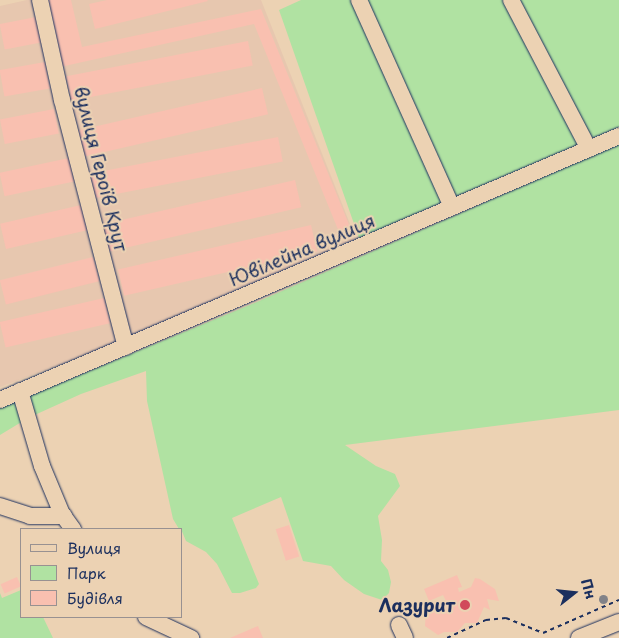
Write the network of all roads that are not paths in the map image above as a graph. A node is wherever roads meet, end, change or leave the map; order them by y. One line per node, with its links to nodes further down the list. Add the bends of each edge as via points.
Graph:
1 (40, 0): 7 (street, вулиця Героїв Крут, via 64,109)
2 (359, 0): 6 (street)
3 (511, 0): 5 (street)
4 (619, 136): 5 (street, Ювілейна вулиця)
5 (589, 149): 6 (street, Ювілейна вулиця)
6 (452, 208): 7 (street, Ювілейна вулиця)
7 (126, 347): 8 (street, Ювілейна вулиця)
8 (20, 391): 9 (street, Ювілейна вулиця); 11 (street, via 42,466)
9 (0, 400)
10 (0, 506): 11 (street)
11 (68, 523)
12 (148, 618): 14 (street)
13 (619, 622): 15 (street)
14 (191, 638)
15 (579, 638)

